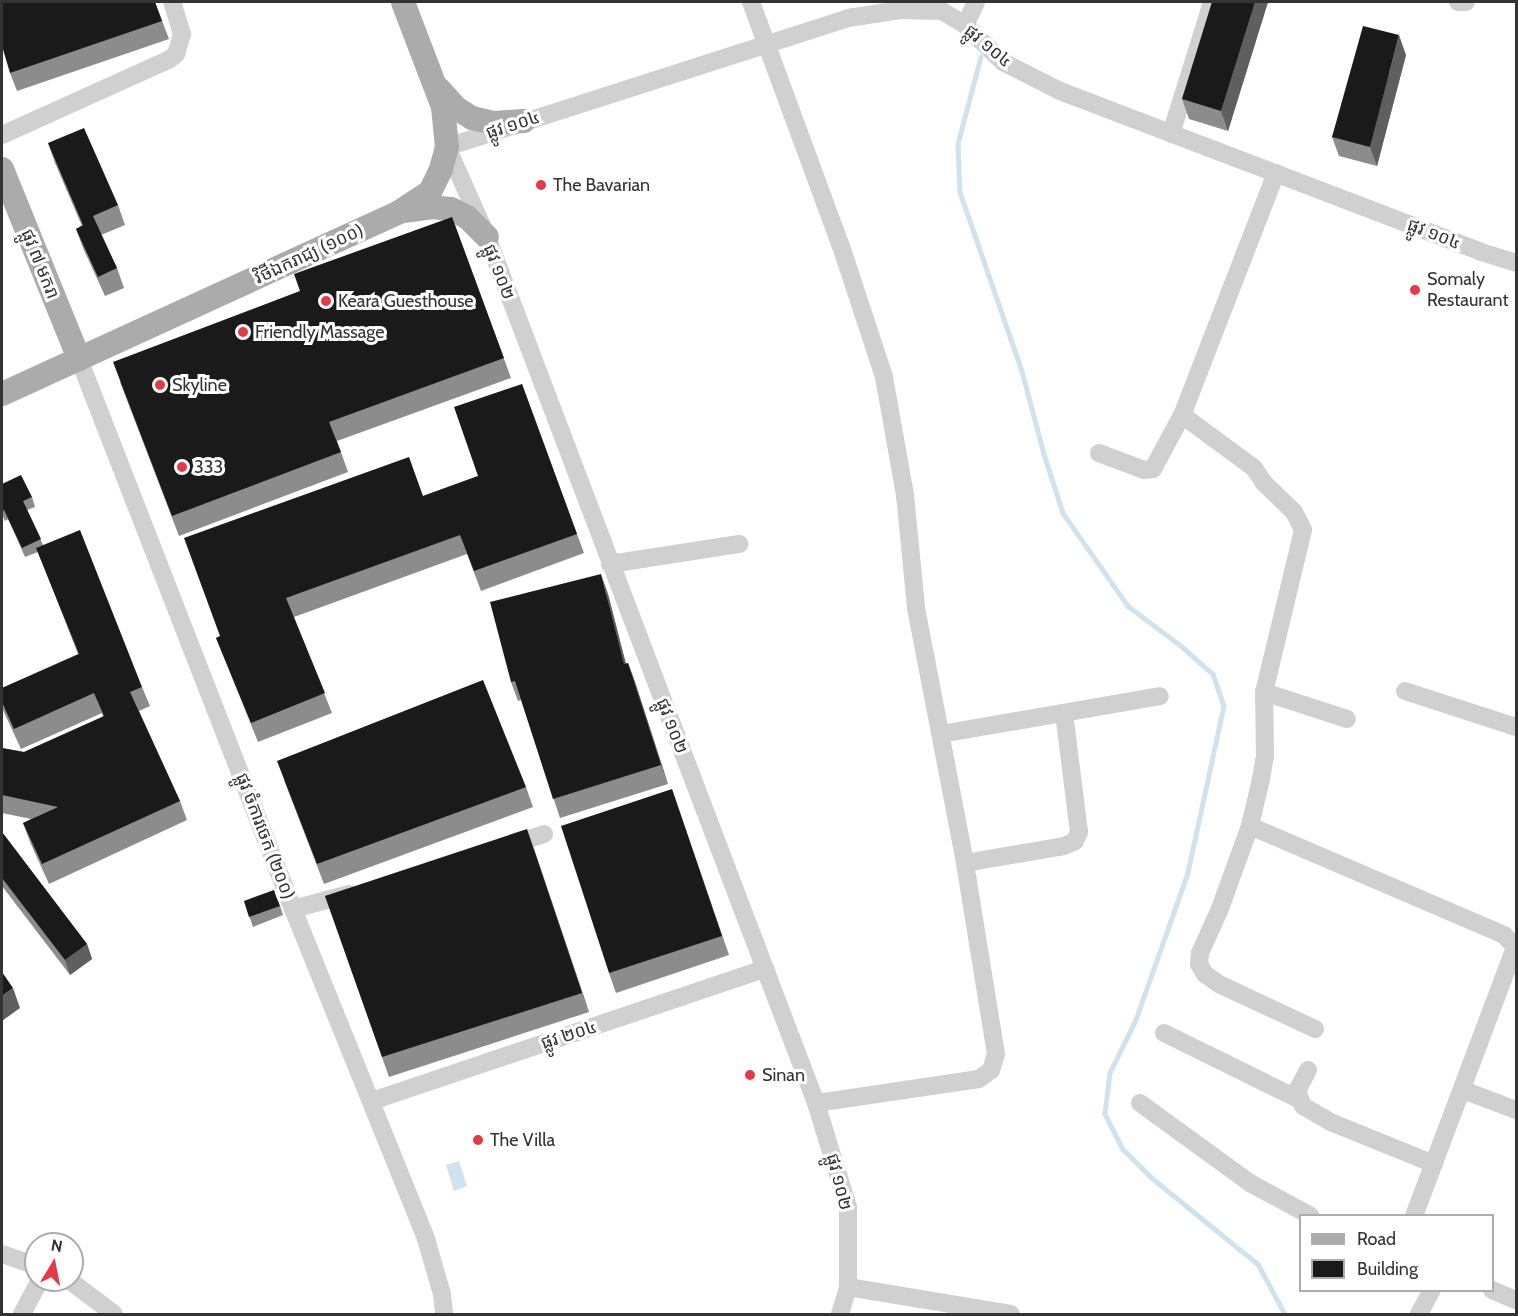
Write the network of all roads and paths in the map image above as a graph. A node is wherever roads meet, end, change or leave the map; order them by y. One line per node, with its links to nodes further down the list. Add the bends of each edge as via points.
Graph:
1 (172, 2): 13 (street, via 182,27 181,43 170,59)
2 (403, 2): 10 (main road, វិថីឯករាជ្យ (១០០))
3 (751, 2): 9 (street)
4 (976, 2): 8 (street)
5 (1212, 2): 12 (street)
6 (1458, 2): 7 (street)
7 (1466, 2)
8 (965, 25): 9 (street, ផ្លូវ ១០៤, via 942,11 900,10 848,18); 12 (street, ផ្លូវ ១០៤, via 1003,62 1060,91)
9 (766, 44): 11 (street, ផ្លូវ ១០៤); 32 (street, via 841,246 884,378 905,495 916,608)
10 (436, 86): 11 (main road, via 456,108 472,118 494,123); 14 (main road, វិថីឯករាជ្យ (១០០), via 443,107)
11 (524, 121): 14 (street, ផ្លូវ ១០៤)
12 (1171, 134): 16 (street, ផ្លូវ ១០៤)
13 (2, 135)
14 (447, 147): 17 (main road, វិថីឯករាជ្យ (១០០), via 430,192); 18 (street, ផ្លូវ ១០២)
15 (2, 169): 20 (main road, ផ្លូវ ៧ មករា)
16 (1276, 173): 19 (street, ផ្លូវ ១០៤); 22 (street)
17 (399, 212): 18 (main road, via 431,207 451,210 467,217); 20 (main road, វិថីឯករាជ្យ (១០០))
18 (486, 237): 25 (street, ផ្លូវ ១០២)
19 (1516, 263)
20 (79, 359): 21 (main road, វិថីឯករាជ្យ (១០០)); 38 (street, ផ្លូវ ចំការចេក (២០០))
21 (2, 394)
22 (1182, 415): 23 (street, via 1154,469 1144,470); 27 (street, via 1254,468 1299,519 1303,530)
23 (1099, 453)
24 (739, 544): 25 (street)
25 (610, 564): 40 (street, ផ្លូវ ១០២)
26 (1405, 691): 31 (street)
27 (1264, 693): 30 (street); 33 (street, via 1265,756)
28 (1160, 696): 29 (street)
29 (1064, 713): 32 (street); 36 (street, via 1079,832 1076,841)
30 (1347, 719)
31 (1516, 727)
32 (941, 734): 36 (street)
33 (1250, 826): 39 (street, via 1504,935); 41 (street, via 1199,964 1219,984)
34 (544, 834): 35 (street)
35 (489, 851)
36 (965, 863): 47 (street, via 996,1054 991,1070 980,1079)
37 (369, 888): 38 (street)
38 (293, 909): 46 (street, ផ្លូវ ចំការចេក (២០០))
39 (1516, 947): 44 (street)
40 (765, 969): 46 (street, ផ្លូវ ២០៤); 47 (street, ផ្លូវ ១០២)
41 (1315, 1029)
42 (1164, 1033): 45 (street)
43 (1308, 1070): 45 (street, via 1297,1090)
44 (1463, 1090): 49 (street); 50 (street)
45 (1299, 1099): 50 (street, via 1303,1106 1333,1123)
46 (372, 1101): 63 (street, ផ្លូវ ចំការចេក (២០០), via 426,1239)
47 (816, 1103): 55 (street, ផ្លូវ ១០២, via 848,1207)
48 (1140, 1103): 51 (street, via 1250,1183)
49 (1516, 1110)
50 (1434, 1164): 52 (street)
51 (1309, 1214)
52 (1414, 1214)
53 (2, 1254): 54 (street)
54 (24, 1262)
55 (848, 1287): 64 (street, ផ្លូវ ១០២); 65 (street)
56 (84, 1291): 62 (street)
57 (1494, 1291): 60 (street)
58 (34, 1292): 61 (street)
59 (1431, 1292): 66 (street)
60 (1516, 1300)
61 (22, 1314)
62 (114, 1314)
63 (444, 1314)
64 (840, 1314)
65 (1011, 1314)
66 (1419, 1314)

